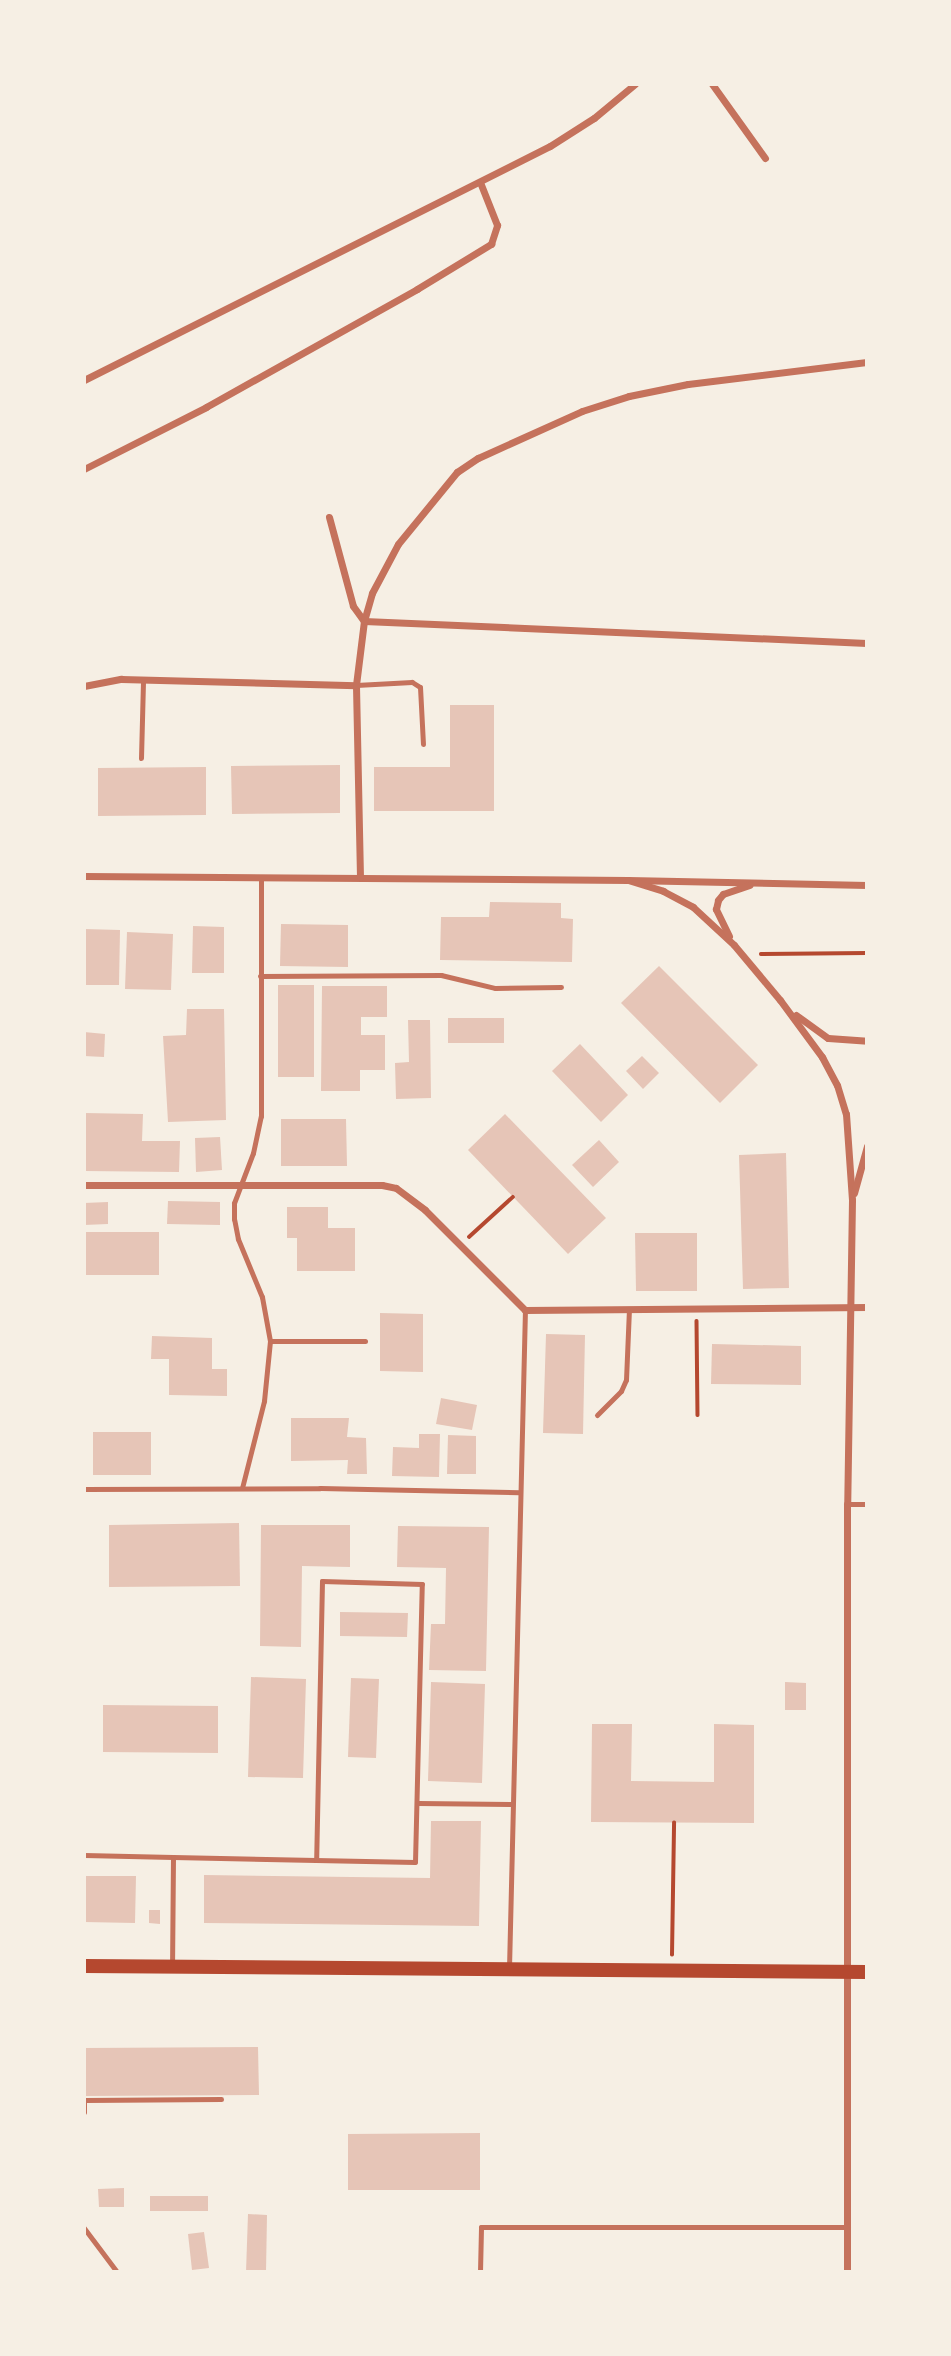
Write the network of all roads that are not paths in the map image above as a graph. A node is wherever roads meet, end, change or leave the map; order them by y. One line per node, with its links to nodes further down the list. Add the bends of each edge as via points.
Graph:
1 (635, 84): 4 (street, via 550,146)
2 (712, 84): 3 (street)
3 (765, 158)
4 (480, 182): 6 (street); 7 (street, via 497,225 491,244 217,401)
5 (867, 362): 9 (street, via 688,384 629,396 582,411 478,458 457,472 398,544 372,593)
6 (84, 380)
7 (84, 469)
8 (329, 517): 9 (street, via 353,606)
9 (364, 621): 10 (street); 12 (street)
10 (867, 643)
11 (143, 679): 12 (street); 13 (street, via 121,678); 15 (lane)
12 (356, 685): 14 (lane, via 412,682 419,687); 18 (street)
13 (84, 686)
14 (422, 744)
15 (141, 758)
16 (84, 876): 17 (street)
17 (261, 877): 18 (street); 23 (lane)
18 (360, 877): 19 (street)
19 (628, 880): 20 (street); 22 (street, via 693,907)
20 (760, 883): 21 (street); 22 (street, via 736,888 718,900 719,919)
21 (867, 885)
22 (734, 944): 25 (street)
23 (260, 976): 24 (lane, via 441,975 495,988); 29 (lane, via 261,1116)
24 (561, 987)
25 (780, 1000): 26 (street, via 828,1038); 30 (street, via 836,1085 848,1127)
26 (867, 1041)
27 (867, 1146): 30 (street)
28 (84, 1185): 29 (street)
29 (240, 1185): 34 (street, via 396,1188); 35 (lane, via 234,1219 261,1297)
30 (852, 1200): 31 (street)
31 (850, 1307): 32 (street); 33 (street); 41 (street)
32 (867, 1307)
33 (629, 1309): 34 (street); 37 (lane, via 626,1380)
34 (525, 1310): 40 (lane)
35 (270, 1341): 36 (lane); 38 (lane, via 264,1401)
36 (365, 1341)
37 (597, 1415)
38 (242, 1488): 39 (lane); 40 (lane)
39 (84, 1489)
40 (519, 1492): 44 (lane)
41 (847, 1504): 42 (lane); 51 (street)
42 (867, 1504)
43 (418, 1803): 44 (lane); 47 (lane, via 415,1862); 47 (lane, via 422,1584 322,1581)
44 (512, 1804): 50 (lane)
45 (84, 1855): 46 (lane)
46 (173, 1857): 47 (lane); 49 (lane)
47 (316, 1860)
48 (84, 1966): 49 (main road)
49 (172, 1967): 50 (main road)
50 (509, 1969): 51 (main road)
51 (847, 1972): 52 (main road); 56 (street)
52 (867, 1972)
53 (221, 2099): 54 (lane)
54 (85, 2100): 55 (lane)
55 (84, 2112)
56 (848, 2227): 59 (lane, via 481,2227); 60 (street)
57 (84, 2228): 58 (lane)
58 (117, 2272)
59 (480, 2272)
60 (847, 2272)

